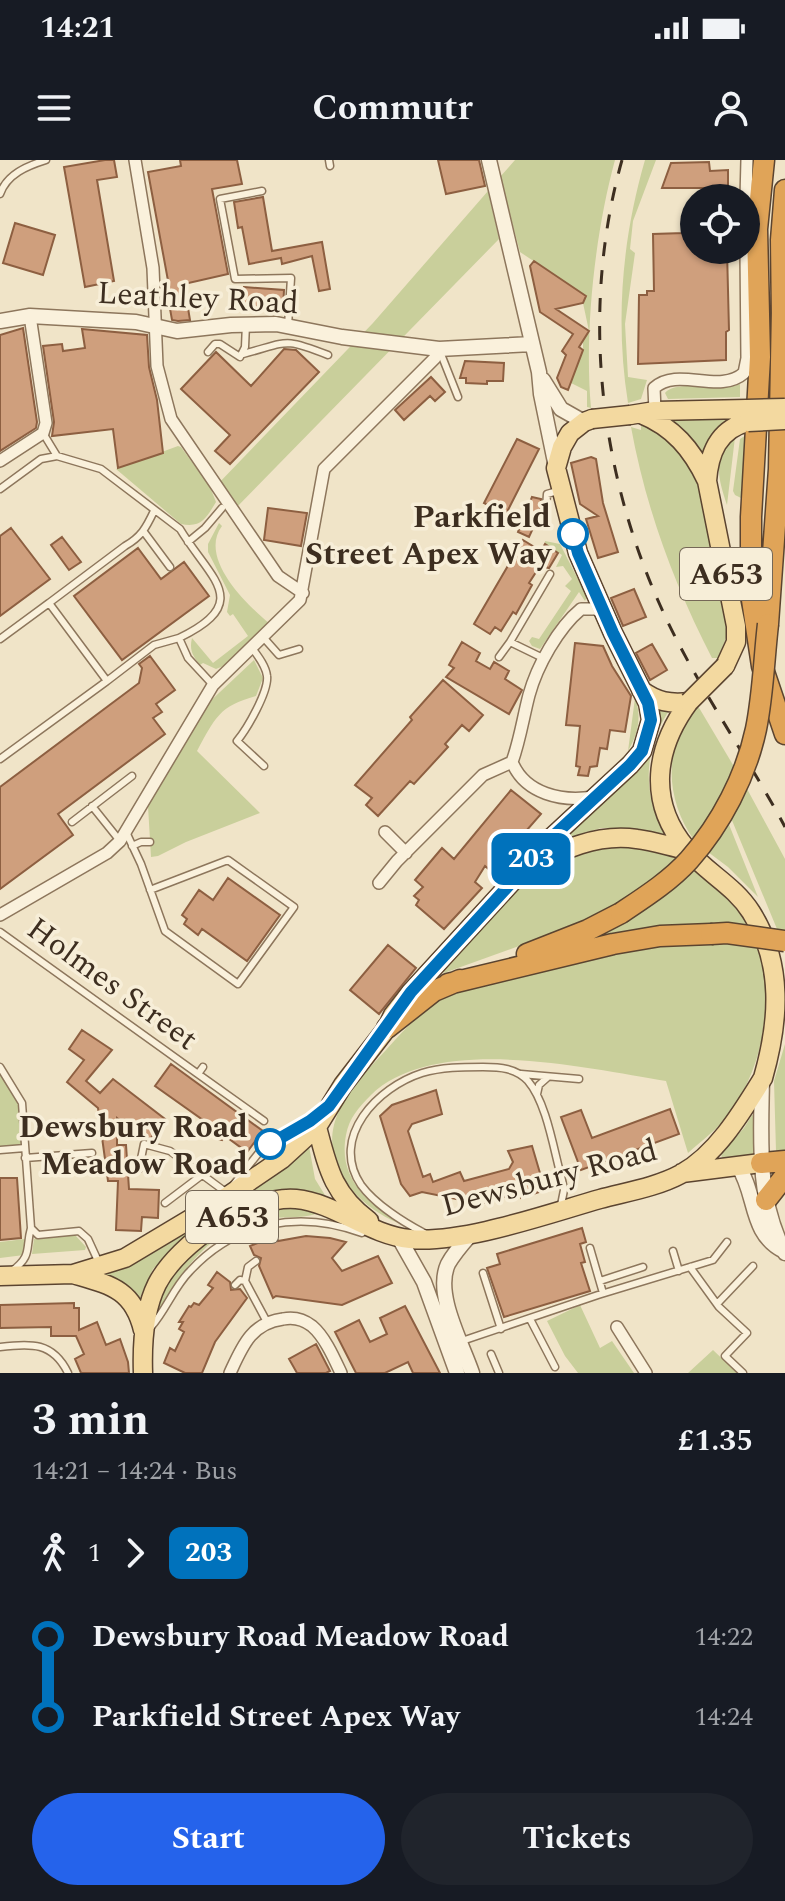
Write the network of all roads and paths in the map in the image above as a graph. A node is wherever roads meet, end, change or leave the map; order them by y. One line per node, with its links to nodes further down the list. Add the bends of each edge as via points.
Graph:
1 (46, 160): 9 (lane, via 13,176)
2 (135, 160): 16 (street, via 153,268)
3 (489, 160): 17 (street)
4 (747, 160): 6 (street)
5 (764, 160): 59 (highway, via 757,229 760,357 751,593 762,666)
6 (746, 184)
7 (785, 190): 11 (highway)
8 (262, 191): 15 (lane, via 220,199 235,279 291,278)
9 (0, 194)
10 (746, 264): 26 (street, via 744,373 729,381 664,381 654,388)
11 (782, 308): 24 (highway); 79 (highway, bridge, via 777,511 756,729 744,770 720,819 688,861 621,913)
12 (30, 316): 13 (street, Leathley Road); 16 (street, Leathley Road); 30 (street, via 46,423)
13 (0, 321)
14 (246, 324): 15 (street, Leathley Road); 16 (street, Leathley Road, via 177,331); 20 (lane)
15 (288, 326): 18 (street, Leathley Road)
16 (155, 327): 37 (street, via 157,366 171,419)
17 (532, 344): 18 (street, Leathley Road); 22 (street)
18 (439, 349): 23 (lane); 44 (street, via 324,469)
19 (208, 352): 20 (lane, via 220,344)
20 (243, 354): 21 (lane, via 295,342)
21 (328, 355)
22 (539, 372): 28 (street, via 557,404); 33 (street)
23 (458, 397)
24 (785, 397)
25 (785, 408): 27 (main road, bridge)
26 (641, 413): 27 (main road); 28 (main road, bridge); 34 (main road, A653, via 668,427)
27 (747, 415): 29 (main road, bridge); 34 (main road, Dewsbury Road / A653, via 714,446)
28 (588, 420): 33 (main road, via 570,433)
29 (785, 420)
30 (43, 433): 31 (lane); 32 (street)
31 (57, 456): 35 (lane, via 41,459); 38 (lane, via 101,469)
32 (0, 461)
33 (556, 468): 36 (main road, A653)
34 (707, 481): 58 (main road, Dewsbury Road / A653, bridge, via 736,642 725,666)
35 (0, 489)
36 (562, 490): 39 (lane, via 547,494); 46 (main road, A653, via 578,553)
37 (228, 510): 41 (lane); 44 (street, via 278,576)
38 (154, 511): 40 (lane); 41 (lane, via 173,522)
39 (545, 521)
40 (144, 532): 42 (lane); 45 (lane)
41 (188, 542): 48 (lane, via 221,589 221,600 210,621)
42 (170, 567)
43 (550, 574): 50 (lane)
44 (303, 593): 47 (street)
45 (49, 603): 49 (lane); 55 (lane)
46 (604, 612): 54 (street, via 581,609); 57 (main road, A653)
47 (263, 637): 51 (street); 52 (lane, via 279,655)
48 (179, 638): 55 (lane, via 154,645); 56 (lane, via 188,658)
49 (0, 639)
50 (510, 642): 53 (lane); 54 (lane)
51 (252, 648): 56 (street); 62 (lane, via 268,680 237,741)
52 (299, 649)
53 (499, 657)
54 (545, 659): 61 (street, via 530,692)
55 (107, 681): 60 (lane)
56 (213, 685): 68 (street)
57 (641, 690): 58 (main road, via 672,704); 64 (main road, A653, via 651,720 642,751)
58 (689, 702): 71 (main road, Dewsbury Road / A653, via 664,746 659,784 667,817)
59 (785, 734)
60 (0, 759)
61 (512, 762): 64 (street, via 542,794 566,799); 72 (street, via 483,775)
62 (264, 766)
63 (132, 776): 65 (lane)
64 (596, 796): 73 (main road, A653)
65 (92, 806): 66 (lane); 68 (lane)
66 (72, 822)
67 (385, 832): 72 (street)
68 (123, 837): 70 (lane); 76 (street, via 107,853)
69 (150, 842): 70 (lane)
70 (132, 846): 75 (lane)
71 (687, 850): 73 (main road, A653, via 634,838 592,840); 86 (main road, Dewsbury Road / A653, via 735,891 768,948 776,1007)
72 (406, 853): 74 (street)
73 (522, 871): 80 (main road, A653, via 411,992)
74 (379, 883)
75 (150, 890): 75 (lane, via 165,931 238,984 294,907 228,860)
76 (0, 915)
77 (0, 932): 83 (lane, Holmes Street)
78 (785, 941): 79 (highway, bridge, via 727,933 660,936)
79 (448, 984): 80 (highway)
80 (387, 1028): 89 (main road, A653)
81 (0, 1067): 92 (lane, via 22,1103)
82 (203, 1067): 83 (lane, Holmes Street)
83 (198, 1074): 90 (lane, Holmes Street)
84 (521, 1074): 85 (lane); 88 (lane); 110 (lane, via 474,1067 421,1074 377,1100 356,1128 351,1155 360,1183 393,1213)
85 (548, 1077): 87 (lane); 88 (lane)
86 (763, 1078): 97 (street); 100 (main road, Dewsbury Road / A653, via 732,1126)
87 (579, 1079)
88 (537, 1094): 106 (lane, via 564,1190)
89 (329, 1106): 91 (main road, A653); 103 (lane, via 261,1150)
90 (264, 1121)
91 (317, 1127): 103 (main road, A653, via 282,1159); 108 (main road, via 335,1186 353,1208)
92 (25, 1148): 93 (lane); 95 (lane)
93 (0, 1150)
94 (92, 1153): 95 (lane)
95 (25, 1158): 107 (lane)
96 (785, 1161): 97 (highway)
97 (761, 1163): 98 (main road); 104 (street)
98 (738, 1166): 100 (main road); 114 (street, via 762,1232)
99 (139, 1169): 101 (lane, via 144,1144 170,1151)
100 (682, 1173): 106 (main road, Dewsbury Road / A653)
101 (202, 1175): 103 (lane); 105 (lane)
102 (785, 1176): 104 (highway)
103 (227, 1196): 116 (main road, A653, via 139,1251)
104 (766, 1200): 114 (street)
105 (165, 1203)
106 (559, 1210): 109 (main road, Dewsbury Road / A653)
107 (31, 1228): 116 (lane, via 38,1235 79,1231); 123 (lane, via 25,1260)
108 (388, 1234): 110 (main road, Dewsbury Road / A653); 133 (main road, A653, via 296,1199 249,1208 210,1230 172,1264 153,1295); 134 (street, via 420,1273)
109 (471, 1234): 110 (main road, Dewsbury Road / A653); 134 (street, via 449,1264 444,1281)
110 (435, 1238)
111 (727, 1242): 119 (lane, via 713,1260)
112 (590, 1248): 125 (lane)
113 (673, 1251): 120 (lane)
114 (784, 1252)
115 (256, 1261): 124 (lane, via 248,1267)
116 (101, 1266): 122 (main road, A653)
117 (753, 1266): 128 (lane)
118 (643, 1267): 125 (lane)
119 (690, 1267): 120 (lane); 128 (lane)
120 (679, 1271): 127 (lane)
121 (483, 1273): 132 (lane)
122 (73, 1274): 123 (main road, A653); 133 (main road, A653, via 122,1292 137,1311)
123 (3, 1276)
124 (245, 1281): 126 (lane); 130 (lane)
125 (600, 1281): 127 (lane)
126 (235, 1285)
127 (603, 1293): 129 (lane)
128 (717, 1304): 146 (lane, via 747,1333 725,1356)
129 (530, 1319): 132 (lane); 137 (lane)
130 (267, 1322): 140 (street, via 246,1339); 141 (street, via 305,1321 321,1337)
131 (617, 1327): 145 (street)
132 (501, 1329): 134 (lane)
133 (144, 1336): 139 (main road, A653)
134 (455, 1344): 142 (street); 143 (street)
135 (0, 1347): 138 (lane, via 51,1350)
136 (491, 1354): 144 (lane)
137 (555, 1367)
138 (68, 1373)
139 (143, 1373)
140 (230, 1373)
141 (341, 1373)
142 (457, 1373)
143 (472, 1373)
144 (499, 1373)
145 (646, 1373)
146 (743, 1373)

